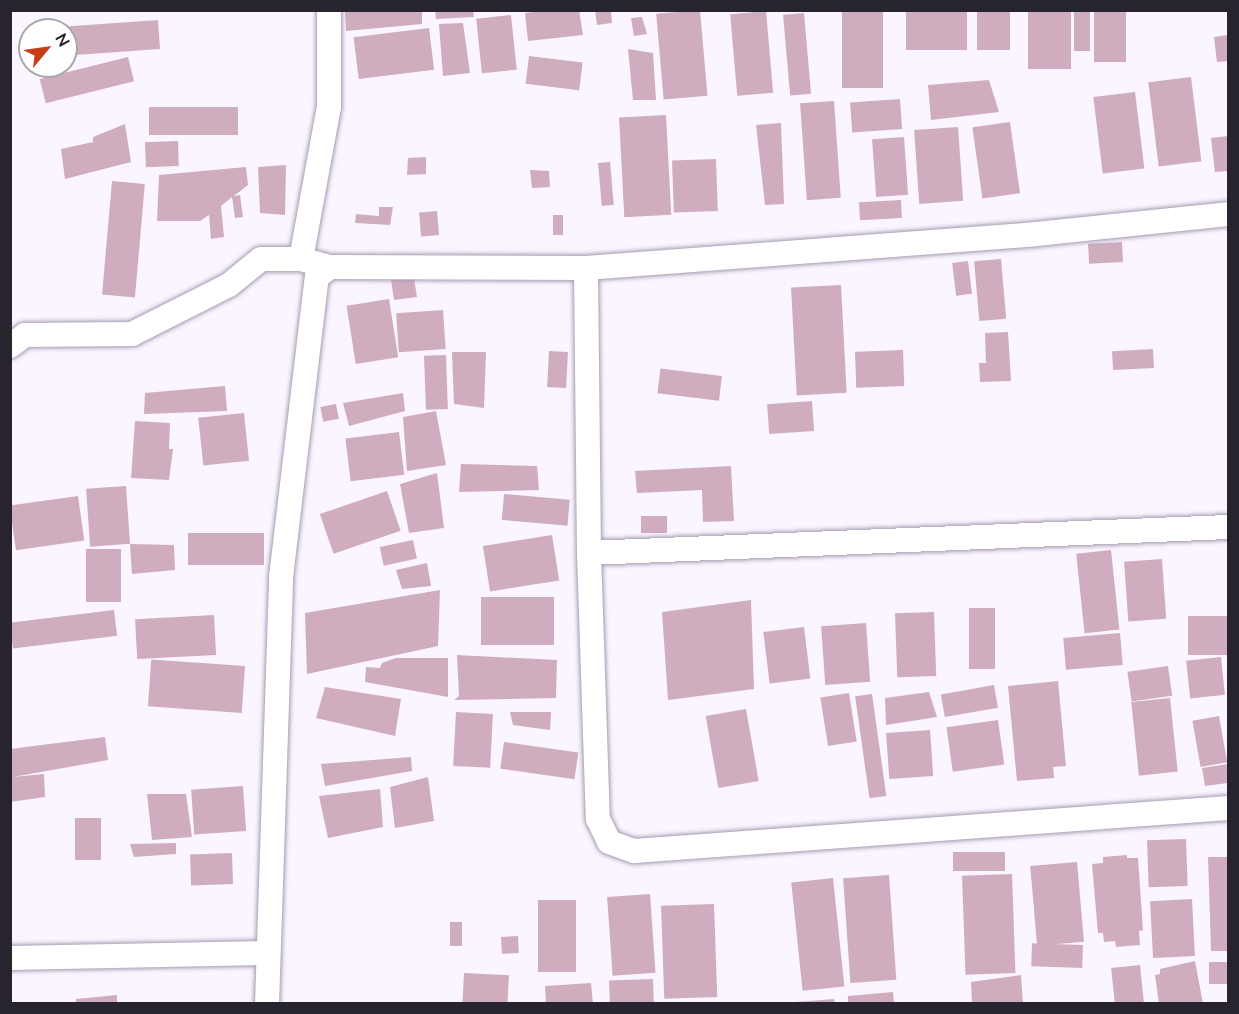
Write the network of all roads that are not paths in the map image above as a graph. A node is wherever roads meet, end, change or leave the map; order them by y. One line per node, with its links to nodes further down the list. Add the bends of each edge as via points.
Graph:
1 (329, 10): 3 (street, via 329,107)
2 (1228, 214): 5 (street, via 1036,234)
3 (301, 259): 4 (street); 6 (street, via 261,259 229,285 132,334 25,335)
4 (330, 267): 5 (street); 10 (street, via 317,277 281,577)
5 (586, 268): 8 (street)
6 (10, 345)
7 (1228, 526): 8 (street)
8 (589, 553): 9 (street, via 598,819 609,842 634,851)
9 (1228, 808)
10 (266, 953): 11 (street); 12 (street)
11 (10, 958)
12 (267, 1004)

